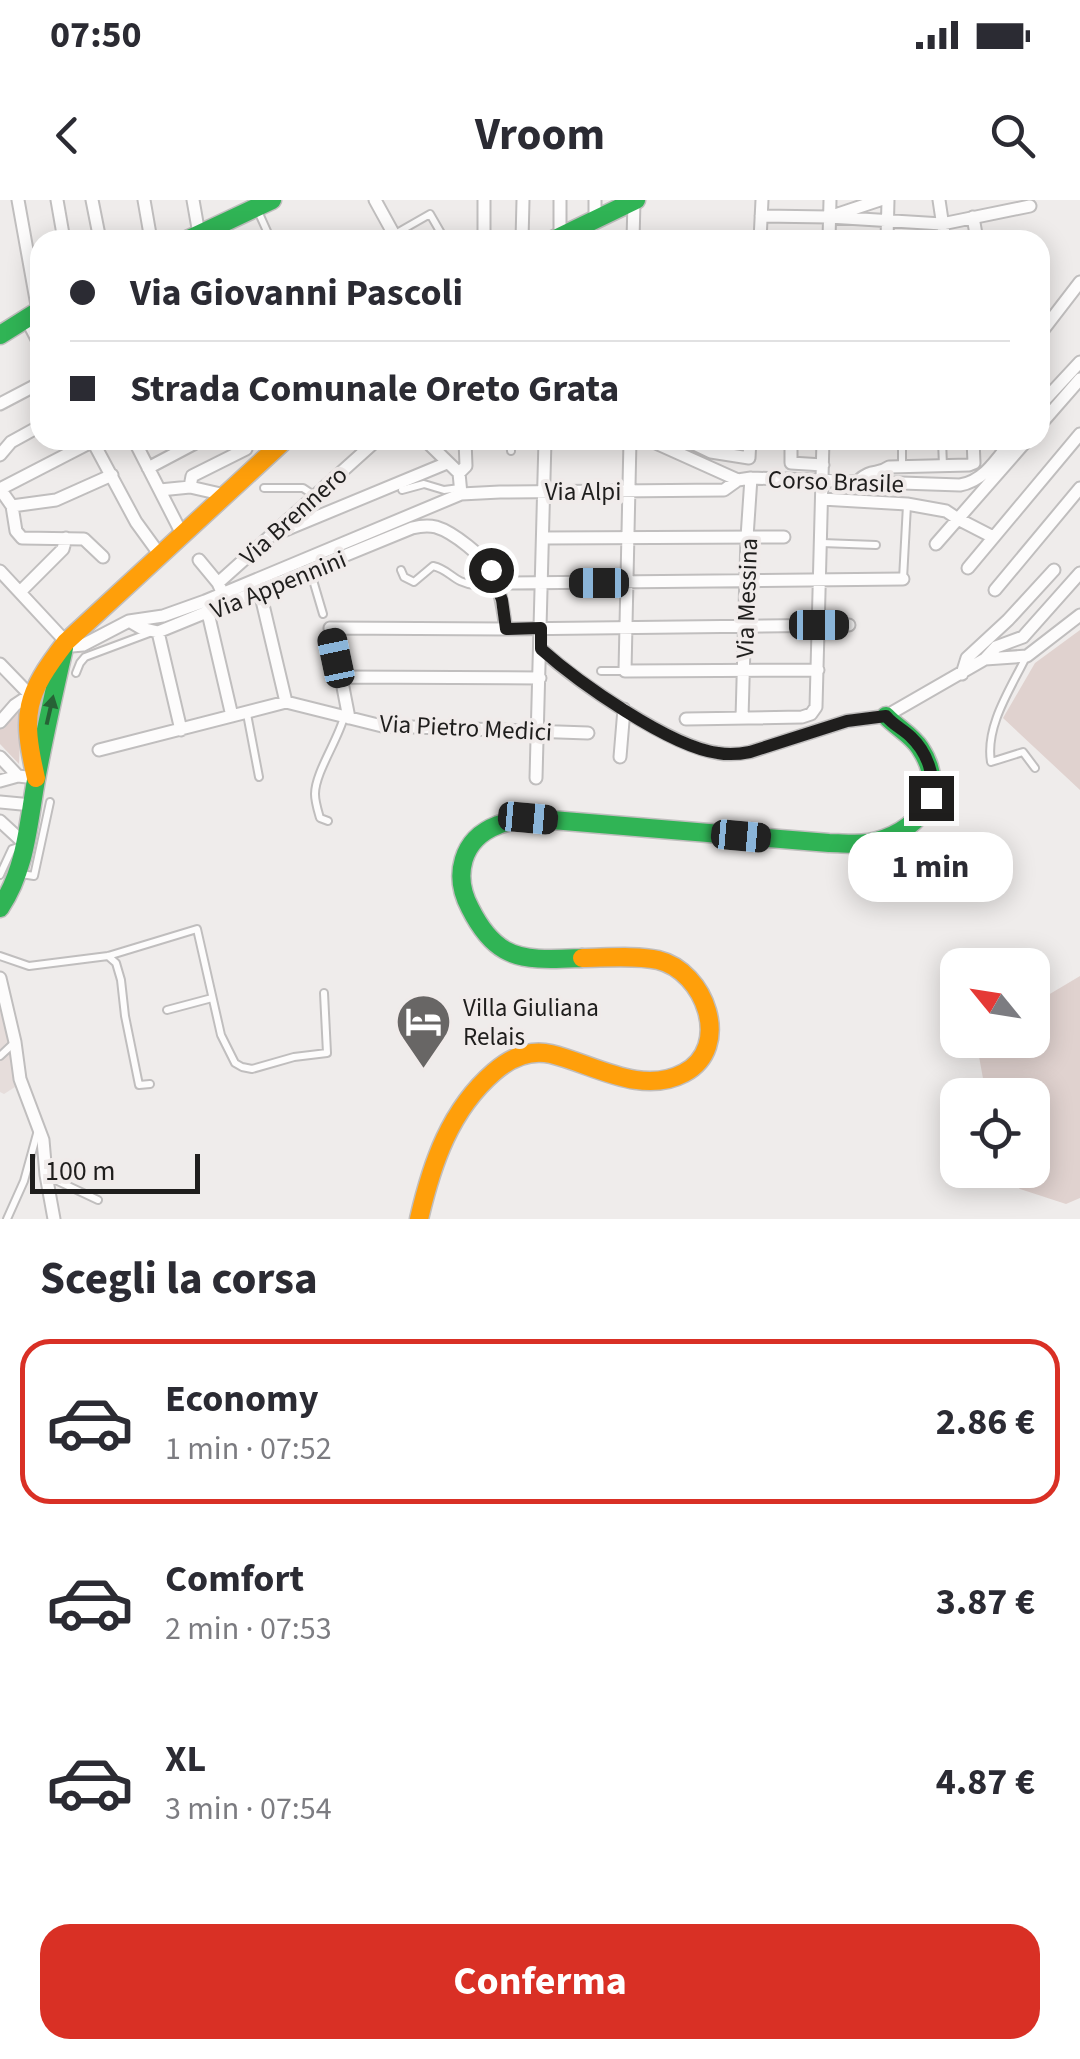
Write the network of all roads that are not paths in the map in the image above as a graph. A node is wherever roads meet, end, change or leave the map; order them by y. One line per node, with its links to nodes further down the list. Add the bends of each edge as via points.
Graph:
1 (18, 200): 45 (street)
2 (57, 200): 25 (street)
3 (92, 200): 26 (street)
4 (144, 200): 27 (street)
5 (193, 200): 28 (street)
6 (375, 200): 31 (street)
7 (484, 200): 34 (street)
8 (523, 200): 35 (street)
9 (560, 200): 36 (street)
10 (595, 200): 22 (street)
11 (635, 200): 22 (street); 38 (street)
12 (762, 200): 19 (street)
13 (830, 200): 21 (street)
14 (880, 200): 21 (street)
15 (888, 200): 23 (street)
16 (939, 200): 24 (street)
17 (256, 205): 29 (street); 30 (lane)
18 (1030, 206): 20 (street)
19 (761, 216): 21 (street); 39 (street)
20 (973, 216): 24 (street); 43 (street)
21 (829, 217): 23 (street); 40 (street)
22 (595, 220): 37 (street)
23 (887, 220): 24 (street); 41 (street)
24 (942, 224): 42 (street)
25 (62, 230)
26 (98, 230)
27 (149, 230)
28 (193, 230)
29 (207, 230)
30 (267, 230)
31 (391, 230)
32 (406, 230): 33 (lane, via 430,214)
33 (439, 230)
34 (484, 230)
35 (522, 230)
36 (557, 230)
37 (573, 230)
38 (634, 230)
39 (760, 230)
40 (829, 230)
41 (887, 230)
42 (943, 230)
43 (975, 230)
44 (1080, 282): 47 (street)
45 (30, 285)
46 (30, 316): 48 (street)
47 (1050, 321)
48 (0, 335)
49 (1080, 362): 52 (street)
50 (1080, 379): 54 (street)
51 (30, 388): 53 (street)
52 (1050, 394)
53 (0, 404)
54 (1050, 414)
55 (30, 432): 80 (street)
56 (1080, 434): 116 (street)
57 (76, 450): 96 (street)
58 (98, 450): 88 (street)
59 (139, 450): 86 (street)
60 (181, 450): 86 (street)
61 (234, 450): 93 (street, via 192,476)
62 (247, 450): 84 (street)
63 (274, 450): 84 (street)
64 (366, 450): 103 (street, Via Brennero)
65 (434, 450): 81 (street)
66 (465, 450): 87 (street)
67 (545, 450): 101 (street)
68 (630, 450): 100 (street)
69 (674, 450): 90 (street, Corso Brasile)
70 (707, 450): 71 (street, via 748,458)
71 (749, 450)
72 (790, 450): 82 (street, via 791,463)
73 (823, 450): 82 (street)
74 (902, 450): 85 (lane)
75 (942, 450): 83 (lane)
76 (973, 450): 83 (street, via 969,466)
77 (994, 450): 89 (street)
78 (1004, 450): 89 (street)
79 (1018, 450): 108 (street)
80 (0, 454)
81 (447, 464): 87 (street); 110 (street)
82 (823, 465): 91 (street)
83 (943, 466): 85 (street)
84 (256, 467): 102 (street)
85 (902, 467): 92 (street, via 868,472)
86 (148, 468): 97 (street)
87 (459, 473): 99 (street)
88 (112, 475): 106 (street, via 56,500); 120 (street)
89 (983, 475): 92 (street, Corso Brasile, via 960,485)
90 (745, 479): 91 (street, Corso Brasile); 100 (street, Via Alpi, via 724,490); 111 (street, Via Messina)
91 (823, 481): 92 (street, Corso Brasile); 104 (street)
92 (858, 481)
93 (190, 487): 97 (street); 102 (street)
94 (264, 488): 103 (lane, via 303,488)
95 (1080, 488): 137 (street)
96 (0, 489): 106 (street)
97 (160, 490): 109 (street)
98 (402, 490): 99 (lane, via 424,484)
99 (461, 491): 101 (street, Via Alpi); 107 (street, Via Alpi)
100 (629, 491): 101 (street, Via Alpi); 115 (street)
101 (544, 492): 114 (street)
102 (226, 495): 109 (street)
103 (315, 496): 110 (street, Via Brennero)
104 (822, 499): 105 (street); 117 (street)
105 (908, 504): 108 (street, via 946,510); 130 (lane)
106 (12, 506): 113 (street, via 22,538)
107 (427, 510): 136 (street, Via Appennini)
108 (958, 520): 116 (street); 118 (street)
109 (184, 536): 120 (street)
110 (269, 537): 136 (street, Via Brennero)
111 (747, 537): 112 (street); 115 (street); 132 (street, Via Messina)
112 (784, 537)
113 (66, 538): 121 (street, via 84,539); 138 (street)
114 (544, 538): 115 (street); 135 (street)
115 (628, 538): 133 (street)
116 (993, 538): 124 (street)
117 (821, 543): 119 (lane); 131 (street)
118 (936, 544)
119 (876, 545)
120 (160, 555): 151 (street)
121 (102, 557)
122 (200, 560): 136 (street)
123 (487, 565): 125 (street, Via Appennini, via 448,533 427,526); 126 (lane, via 475,585 438,567 414,582); 149 (street)
124 (968, 568)
125 (310, 570): 139 (street, Via Appennini); 141 (lane)
126 (401, 570)
127 (1054, 570): 162 (street, via 968,658)
128 (0, 571): 138 (street)
129 (1080, 573): 155 (street, via 1023,636 996,646)
130 (904, 579): 131 (street)
131 (820, 580): 132 (street); 145 (street)
132 (746, 581): 133 (street); 144 (street, Via Messina)
133 (627, 582): 135 (street); 147 (street)
134 (510, 583): 135 (street)
135 (542, 583): 148 (street)
136 (220, 588): 143 (street, Via Appennini, via 164,616)
137 (996, 590)
138 (20, 592): 151 (street)
139 (260, 592): 140 (street, Via Appennini); 165 (street)
140 (208, 613): 150 (street, Via Appennini); 168 (street)
141 (322, 614)
142 (1080, 614): 153 (street)
143 (129, 621): 150 (street); 151 (street, Via Appennini, via 83,646)
144 (744, 625): 145 (street); 147 (street); 160 (street, Via Messina)
145 (819, 625): 146 (street); 157 (street)
146 (849, 625)
147 (626, 626): 148 (street); 159 (street)
148 (541, 628): 149 (street); 152 (street)
149 (506, 629): 154 (street, via 330,628)
150 (155, 631): 161 (lane, via 84,658); 174 (street)
151 (66, 642): 164 (street); 181 (street, one-way to 151)
152 (541, 649): 163 (street); 166 (street)
153 (1027, 656): 155 (street); 180 (lane, via 989,753 990,762 1022,752)
154 (336, 658)
155 (985, 659): 162 (street)
156 (0, 664): 164 (street)
157 (818, 670): 160 (street); 171 (street, via 811,714)
158 (601, 671): 159 (lane)
159 (625, 671): 160 (street)
160 (743, 671): 171 (street, Via Messina)
161 (76, 673)
162 (962, 674): 169 (street)
163 (540, 678): 170 (street, via 341,677); 175 (street)
164 (30, 695): 173 (street); 181 (street)
165 (286, 702): 167 (street); 170 (street, Via Pietro Medici)
166 (624, 709): 169 (street, via 718,754 750,752 847,721); 179 (street)
167 (247, 712): 168 (street); 182 (lane)
168 (232, 716): 174 (street)
169 (886, 716): 207 (street, via 920,748 934,787 919,817 894,836 829,843 528,818 476,839 462,858 462,895 493,940 510,953 668,964 696,985 710,1032 694,1067 661,1080 624,1077 547,1052 505,1063 479,1084 455,1118 426,1183)
170 (346, 717): 175 (street, Via Pietro Medici, via 382,726); 188 (lane, via 315,794 320,818)
171 (742, 718): 172 (street)
172 (686, 719)
173 (0, 722)
174 (180, 730): 177 (street)
175 (538, 730): 176 (street, Via Pietro Medici); 183 (street)
176 (588, 733)
177 (99, 750)
178 (0, 757): 181 (street)
179 (620, 757)
180 (1034, 768)
181 (27, 777): 184 (street); 186 (street)
182 (259, 777)
183 (536, 778)
184 (0, 781)
185 (0, 802): 186 (street)
186 (40, 804): 189 (street); 190 (lane, via 34,876)
187 (0, 821): 189 (street)
188 (328, 822)
189 (26, 845): 190 (street); 191 (lane, via 12,849)
190 (20, 873): 192 (street)
191 (0, 875)
192 (0, 908)
193 (0, 956): 194 (lane, via 29,966)
194 (108, 956): 197 (lane, via 197,929); 201 (lane, via 121,980 139,1084)
195 (0, 978): 199 (street)
196 (324, 993): 197 (lane, via 327,1053 252,1069 242,1068 227,1050)
197 (212, 998): 198 (lane)
198 (167, 1010)
199 (16, 1042): 200 (lane); 202 (street, via 20,1080)
200 (0, 1056)
201 (150, 1084)
202 (38, 1129): 203 (street); 205 (lane)
203 (46, 1175): 204 (lane); 206 (street)
204 (98, 1200)
205 (7, 1219)
206 (54, 1219)
207 (419, 1219)

